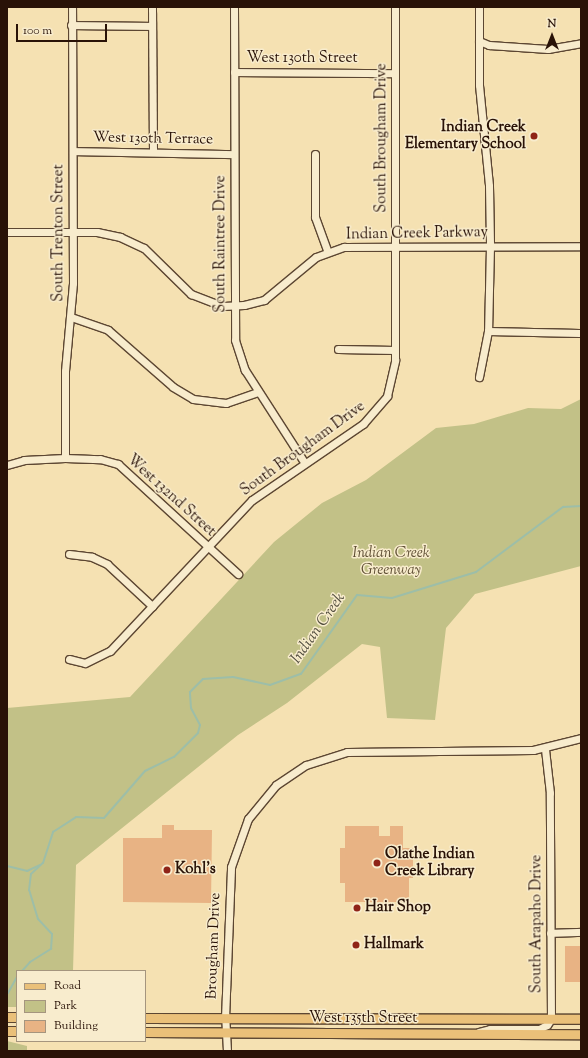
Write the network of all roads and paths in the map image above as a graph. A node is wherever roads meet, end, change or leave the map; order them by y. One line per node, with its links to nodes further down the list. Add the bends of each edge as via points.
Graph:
1 (72, 7): 6 (street, South Trenton Street)
2 (152, 7): 7 (street)
3 (234, 7): 10 (street, South Raintree Drive)
4 (395, 7): 11 (street, South Brougham Drive)
5 (479, 7): 8 (street)
6 (72, 25): 7 (street); 12 (street, South Trenton Street)
7 (152, 26): 13 (street)
8 (479, 41): 9 (street, via 489,45 548,49); 18 (street, via 479,93 489,186)
9 (581, 43)
10 (234, 72): 11 (street, West 130th Street); 14 (street, South Raintree Drive)
11 (395, 73): 20 (street, South Brougham Drive)
12 (73, 151): 13 (street, West 130th Terrace); 16 (street, South Trenton Street)
13 (153, 151): 14 (street, West 130th Terrace)
14 (234, 154): 22 (street, South Raintree Drive)
15 (315, 154): 21 (street, via 315,217)
16 (72, 231): 17 (street, Indian Creek Parkway); 22 (street, Indian Creek Parkway, via 113,234 134,242 144,248 191,294 209,302); 23 (street, South Trenton Street)
17 (7, 232)
18 (490, 246): 19 (street, Indian Creek Parkway); 20 (street, Indian Creek Parkway); 24 (street)
19 (581, 246)
20 (395, 247): 21 (street, Indian Creek Parkway, via 344,247); 27 (street, South Brougham Drive)
21 (328, 252): 22 (street, Indian Creek Parkway, via 307,264 269,296 253,304)
22 (234, 306): 29 (street, South Raintree Drive, via 238,357)
23 (71, 317): 29 (street, via 108,330 173,387 193,399 226,404); 30 (street, South Trenton Street, via 65,371)
24 (488, 331): 25 (street); 28 (street)
25 (579, 333)
26 (338, 349): 27 (street)
27 (395, 350): 31 (street, South Brougham Drive, via 392,381 377,411 363,424)
28 (479, 377)
29 (258, 392): 31 (street, South Raintree Drive)
30 (65, 458): 32 (street, West 132nd Street, via 24,460); 33 (street, West 132nd Street, via 100,458 124,468)
31 (304, 462): 33 (street, South Brougham Drive, via 252,500)
32 (7, 465)
33 (208, 546): 35 (street, West 132nd Street); 36 (street, South Brougham Drive)
34 (69, 554): 36 (street, via 92,557 107,564)
35 (238, 574)
36 (152, 606): 37 (street, South Brougham Drive, via 104,655 86,663)
37 (69, 659)
38 (581, 738): 39 (street, Brougham Drive)
39 (546, 749): 41 (street, South Arapaho Drive, via 550,793); 43 (street, Brougham Drive, via 362,750 331,755 287,776 256,807 239,839 231,867)
40 (581, 932): 41 (street)
41 (550, 933): 44 (street, South Arapaho Drive)
42 (146, 1018): 43 (main road, West 135th Street)
43 (225, 1018): 44 (main road, West 135th Street); 47 (street, Brougham Drive)
44 (551, 1019): 45 (main road, West 135th Street); 48 (street, via 547,1025 539,1029 490,1028)
45 (581, 1019)
46 (146, 1032): 47 (main road, West 135th Street)
47 (226, 1032): 48 (main road, West 135th Street); 50 (street, Brougham Drive)
48 (475, 1034): 49 (main road, West 135th Street)
49 (581, 1034)
50 (227, 1051)

